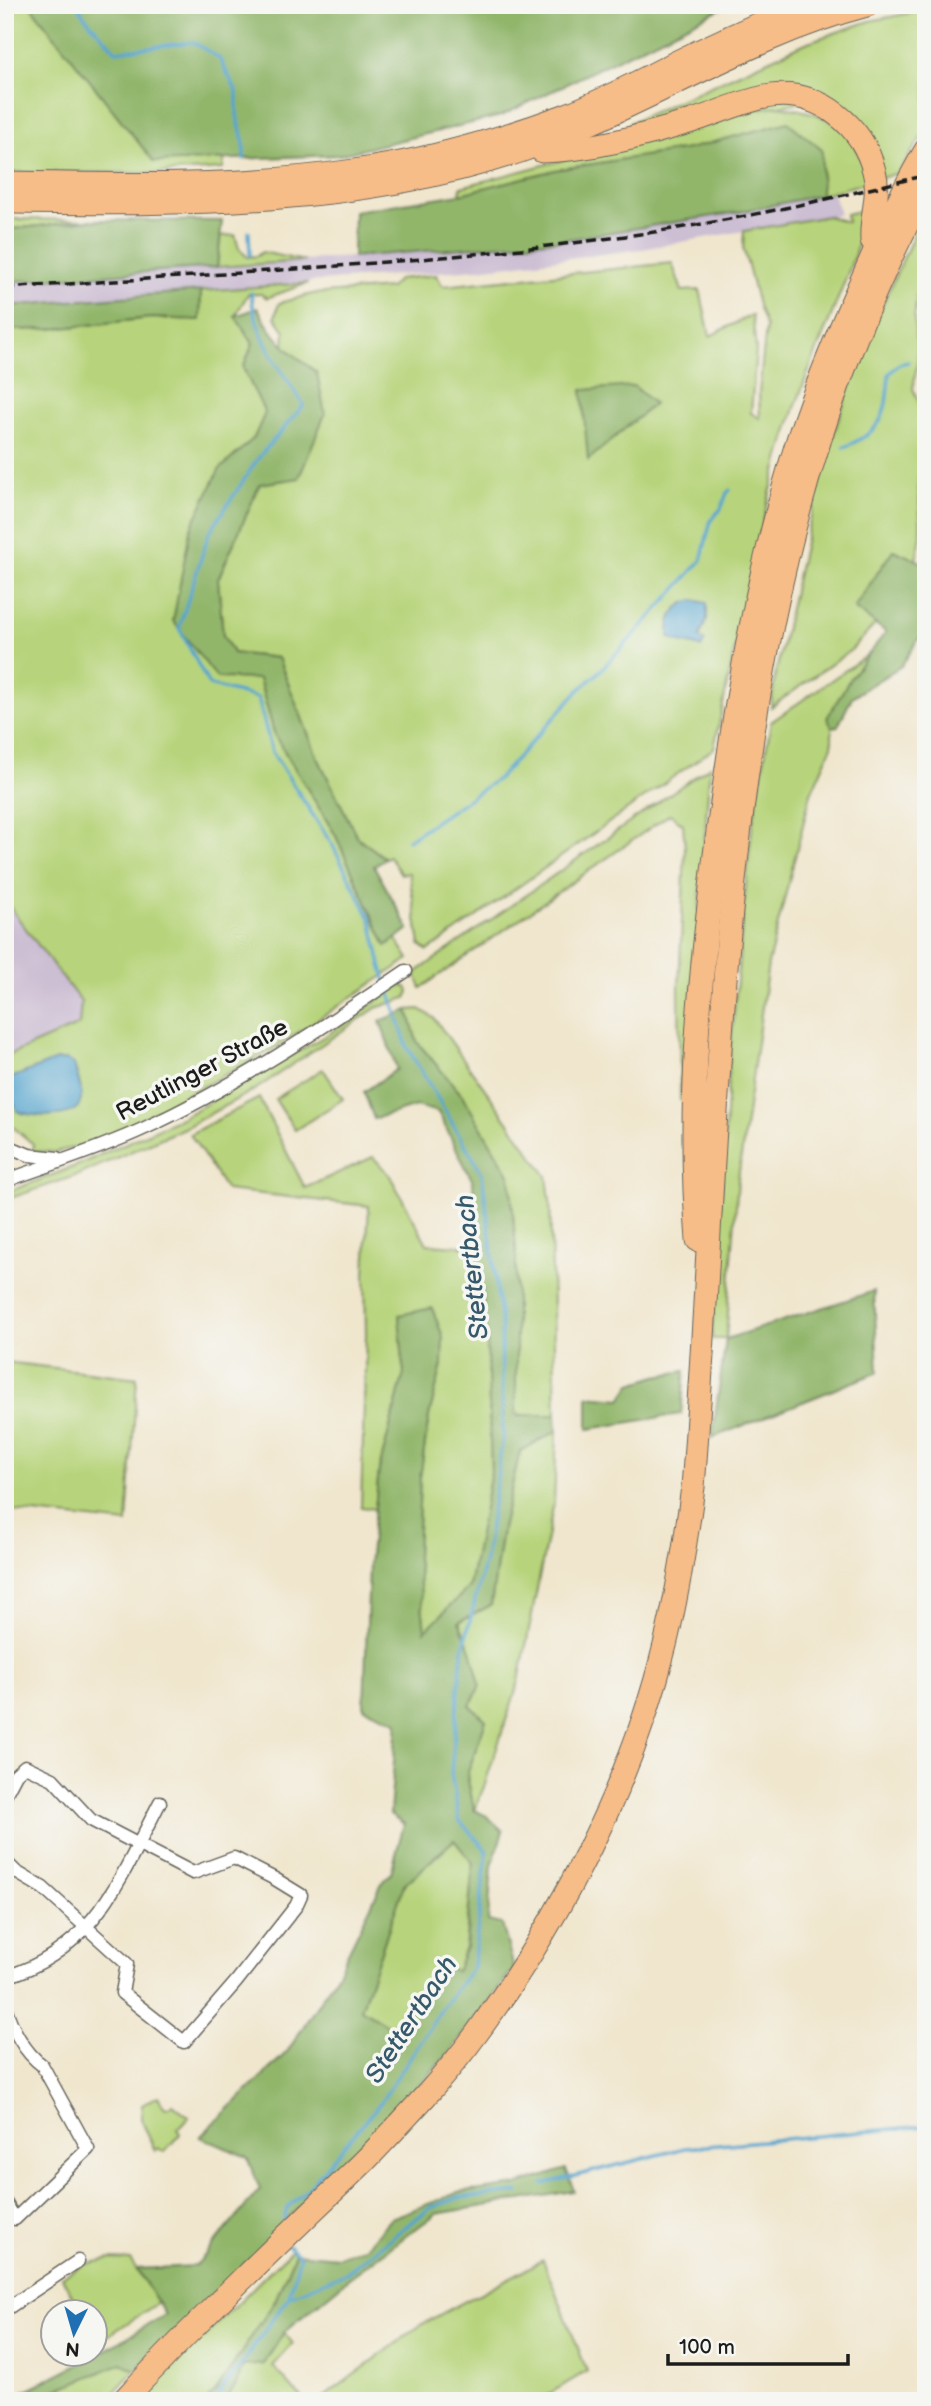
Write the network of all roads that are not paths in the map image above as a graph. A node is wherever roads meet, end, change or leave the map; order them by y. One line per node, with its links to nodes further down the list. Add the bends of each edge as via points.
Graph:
1 (770, 5): 4 (highway, via 720,31)
2 (805, 5): 4 (highway)
3 (867, 5): 6 (highway, via 788,32 602,119)
4 (693, 54): 7 (highway, via 567,115 471,146 387,166 224,182)
5 (926, 150): 10 (highway)
6 (520, 151): 9 (highway, via 416,179 330,193 199,202); 10 (highway, via 561,151 603,143 771,96 811,101 844,120 869,153 877,195 871,228)
7 (5, 183)
8 (926, 188): 16 (highway, via 866,312 827,413 791,539 761,681 726,951)
9 (5, 202)
10 (873, 254): 16 (highway, via 799,438 764,565 736,708 707,917 695,1076 693,1168)
11 (406, 971): 13 (street, Reutlinger Straße, via 234,1082 144,1129)
12 (5, 1145): 13 (street, via 40,1158)
13 (69, 1158): 15 (street, Reutlinger Straße)
14 (5, 1166): 15 (street)
15 (7, 1180)
16 (704, 1304): 27 (highway, via 693,1487 665,1646 640,1728 605,1817 563,1901 476,2035 377,2148)
17 (5, 1795): 19 (street, via 16,1774 25,1766 33,1768 53,1779 91,1820)
18 (160, 1802): 19 (street)
19 (137, 1844): 21 (street, via 108,1901); 21 (street, via 193,1873 234,1858 301,1895 184,2042 122,1993 127,1964)
20 (5, 1861): 21 (street)
21 (86, 1927): 22 (street, via 58,1953)
22 (5, 1977)
23 (5, 2006): 24 (street, via 88,2149 15,2218)
24 (5, 2202)
25 (78, 2261): 26 (street)
26 (5, 2310)
27 (123, 2401)

